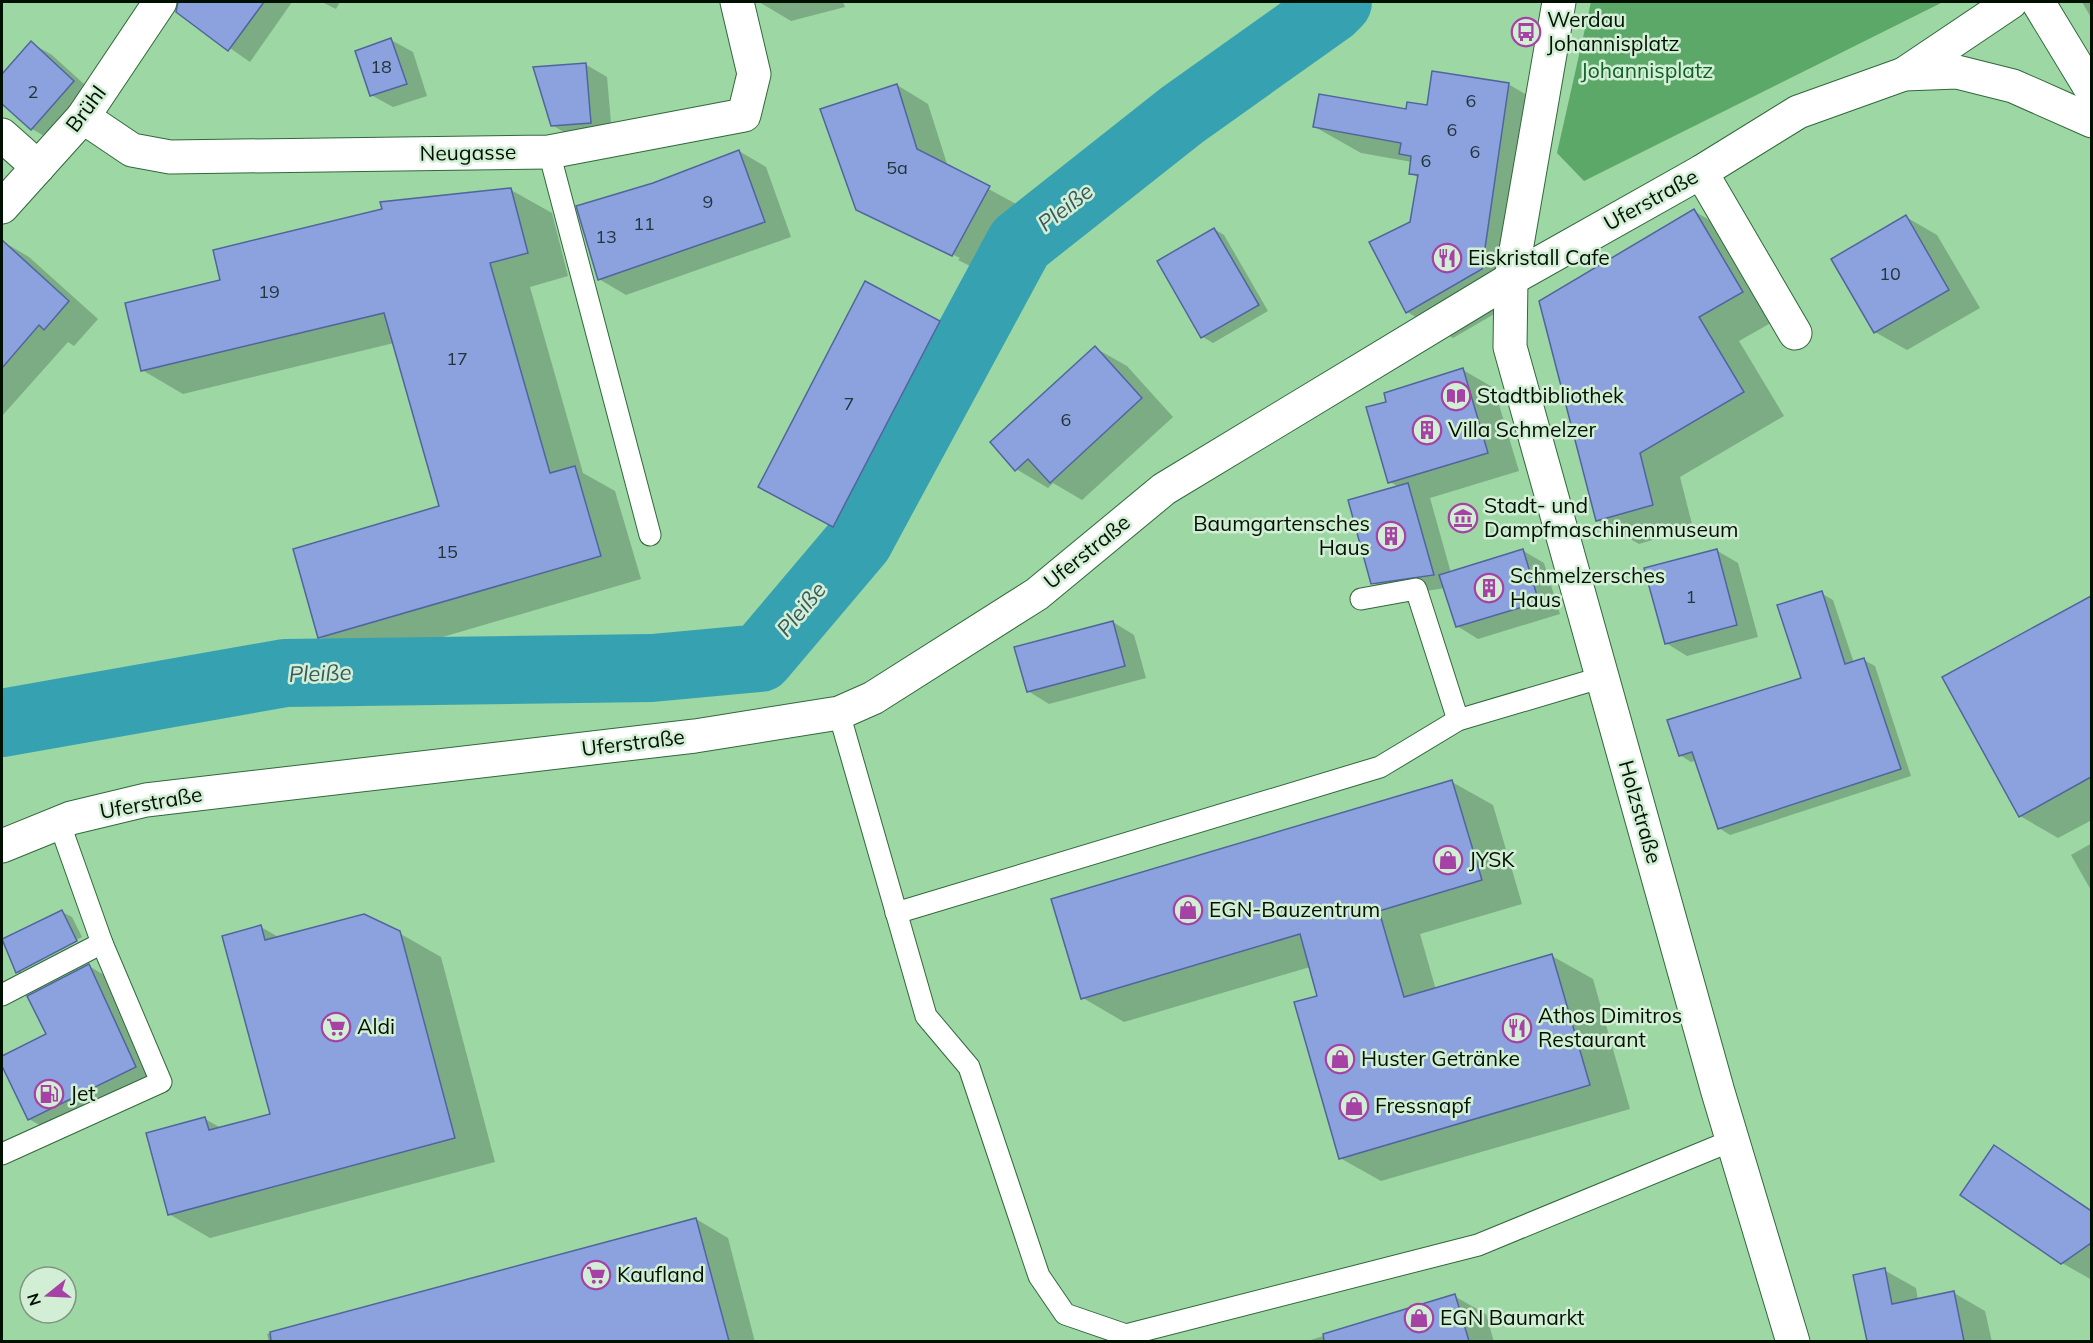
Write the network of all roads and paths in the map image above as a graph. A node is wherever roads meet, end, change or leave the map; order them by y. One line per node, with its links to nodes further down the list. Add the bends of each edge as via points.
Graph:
1 (160, 2): 8 (street, Brühl)
2 (737, 2): 11 (street, Neugasse, via 754,74 744,115)
3 (1559, 2): 15 (street)
4 (2011, 2): 6 (street)
5 (2038, 2): 7 (street)
6 (1904, 74): 9 (street, Uferstraße, via 1958,72 2013,86); 13 (street, Uferstraße, via 1798,112)
7 (2091, 91)
8 (83, 117): 11 (street, Neugasse, via 132,150 170,157); 12 (street, Brühl)
9 (2091, 121)
10 (2, 135): 12 (street)
11 (549, 152): 17 (lane)
12 (38, 166): 14 (street, Brühl)
13 (1701, 172): 15 (street, Uferstraße); 16 (street)
14 (2, 207)
15 (1511, 279): 19 (street, Holzstraße, via 1510,346); 20 (street, Uferstraße, via 1164,489 1037,594 873,698)
16 (1795, 333)
17 (650, 535)
18 (1361, 599): 21 (lane, via 1416,589)
19 (1603, 677): 21 (lane); 27 (street, Holzstraße)
20 (839, 713): 22 (street, Uferstraße, via 695,736 146,800); 24 (lane)
21 (1458, 720): 24 (lane, via 1380,767)
22 (59, 822): 23 (street, Uferstraße); 25 (lane)
23 (2, 846)
24 (896, 913): 27 (lane, via 926,1016 969,1067 1039,1276 1065,1314 1126,1335 1478,1245)
25 (102, 943): 26 (lane); 28 (lane, via 161,1082)
26 (2, 995)
27 (1733, 1140): 29 (street, Holzstraße)
28 (2, 1154)
29 (1793, 1341)

